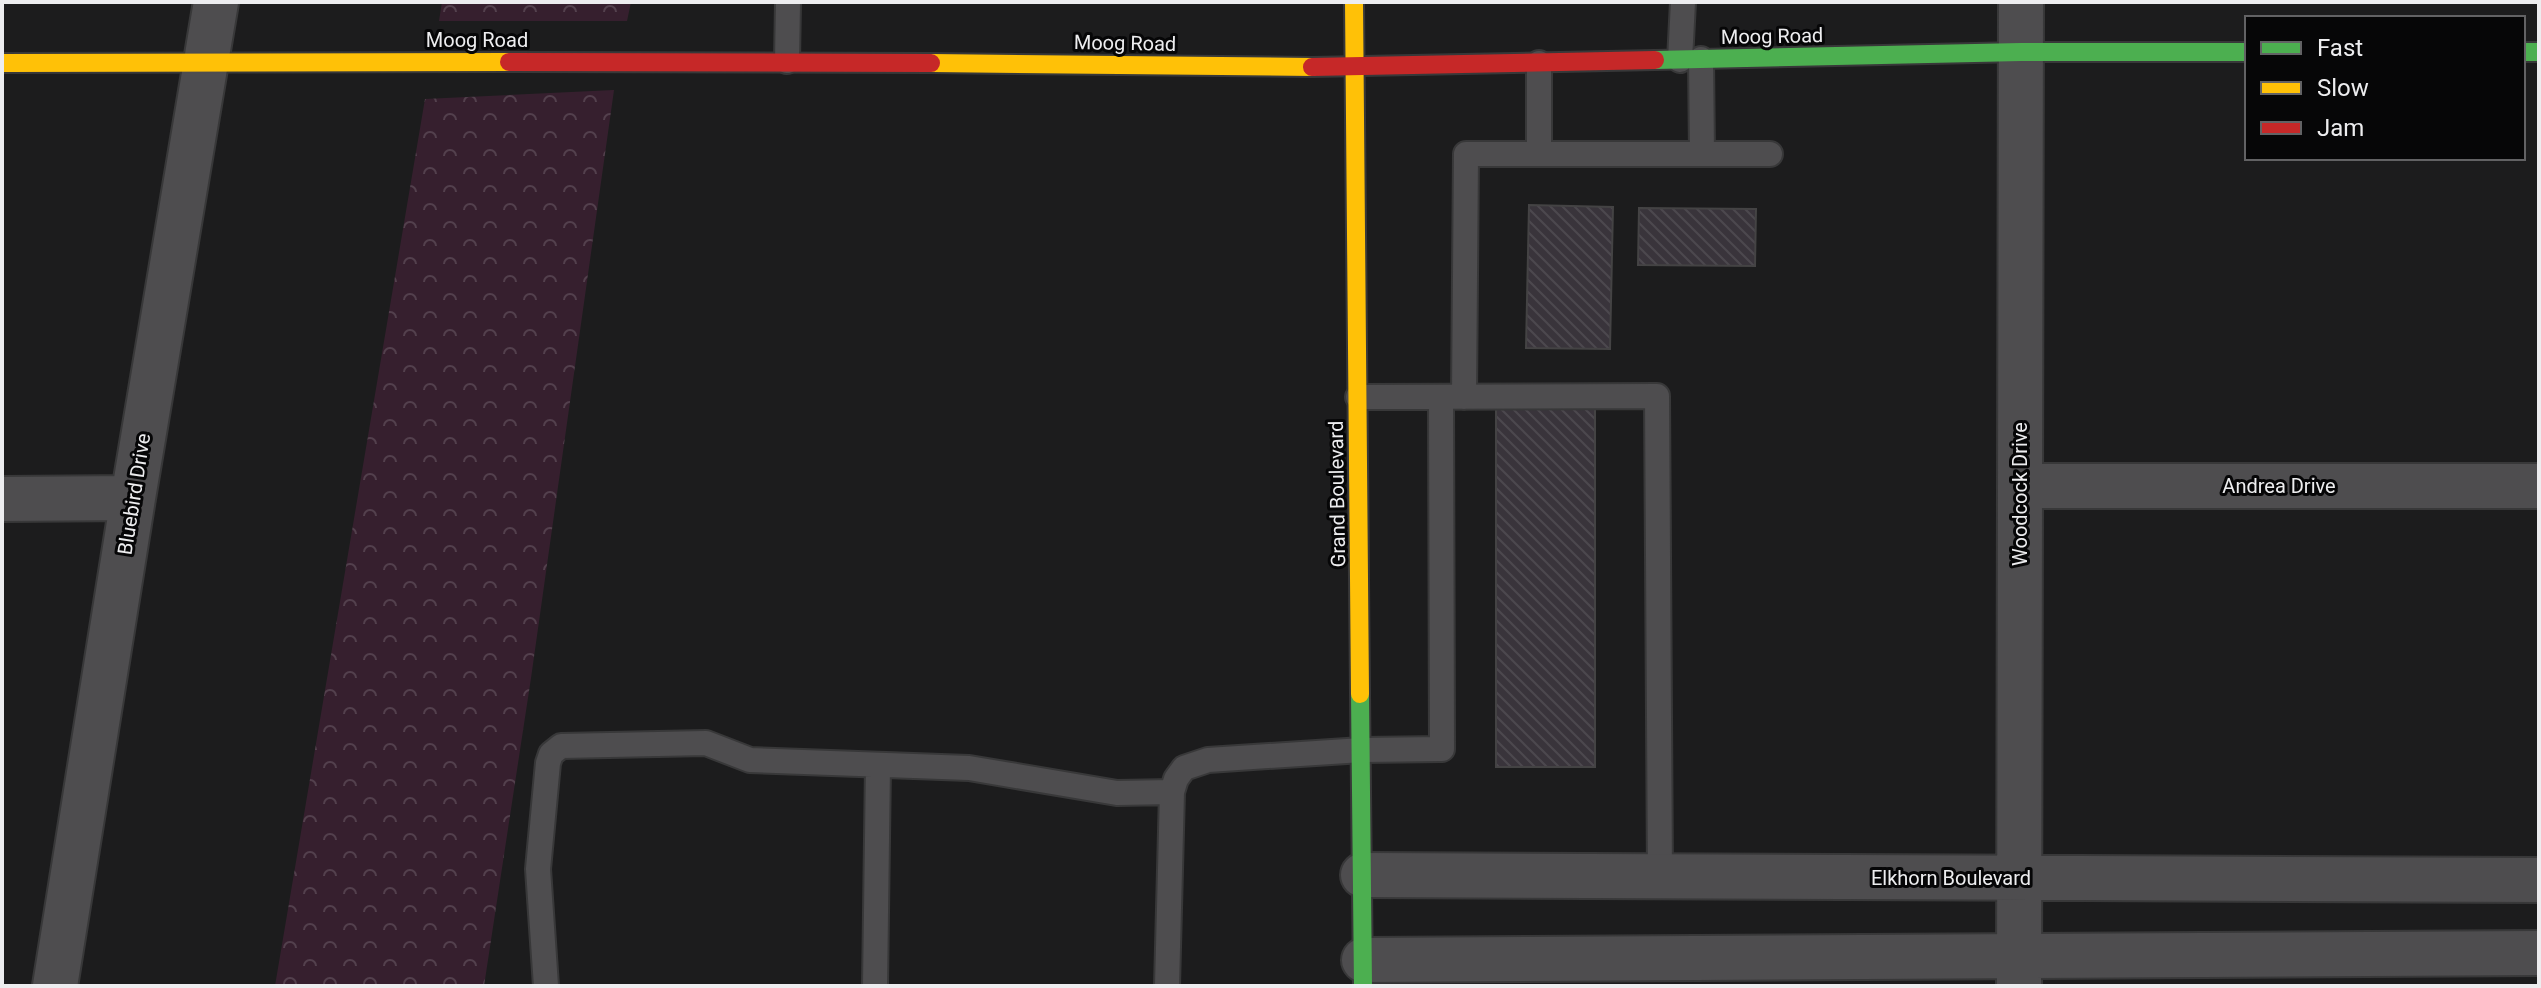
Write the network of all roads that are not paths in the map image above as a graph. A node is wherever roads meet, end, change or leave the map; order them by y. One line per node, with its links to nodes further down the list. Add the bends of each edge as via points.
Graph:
1 (216, 2): 10 (street, Bluebird Drive)
2 (788, 2): 9 (lane)
3 (1354, 2): 13 (street, Grand Boulevard)
4 (1683, 2): 8 (lane)
5 (2021, 2): 6 (street, Woodcock Drive)
6 (2021, 52): 7 (street, Moog Road); 8 (street, Moog Road); 19 (street, Woodcock Drive)
7 (2245, 52)
8 (1691, 60): 12 (street, Moog Road); 15 (lane)
9 (787, 61): 10 (street, Moog Road); 13 (street, Moog Road)
10 (206, 62): 11 (street, Moog Road); 21 (street, Bluebird Drive)
11 (2, 63)
12 (1539, 63): 13 (street, Moog Road); 14 (lane)
13 (1354, 67): 17 (street, Grand Boulevard)
14 (1539, 154): 15 (lane); 18 (lane, via 1466,154)
15 (1702, 154): 16 (lane)
16 (1770, 154)
17 (1358, 397): 18 (lane); 23 (street, Grand Boulevard)
18 (1453, 397): 23 (lane, via 1442,749); 27 (lane, via 1657,396)
19 (2020, 486): 20 (street, Andrea Drive); 28 (street, Woodcock Drive)
20 (2539, 486)
21 (133, 498): 22 (street); 34 (street, Bluebird Drive)
22 (2, 499)
23 (1362, 750): 25 (lane, via 1194,763 1184,768); 26 (street, Grand Boulevard)
24 (878, 765): 25 (lane, via 969,768 1117,793); 35 (lane, via 750,760 706,743 555,748 548,763 538,869); 36 (lane)
25 (1172, 792): 37 (lane)
26 (1363, 875): 27 (street, Elkhorn Boulevard); 33 (street, Grand Boulevard)
27 (1660, 876): 28 (street, Elkhorn Boulevard)
28 (2019, 878): 29 (street, Elkhorn Boulevard); 31 (street, Woodcock Drive)
29 (2539, 880)
30 (2539, 953): 31 (street)
31 (2019, 971): 32 (street)
32 (1696, 972): 33 (street)
33 (1364, 973)
34 (55, 986)
35 (546, 986)
36 (875, 986)
37 (1167, 986)

